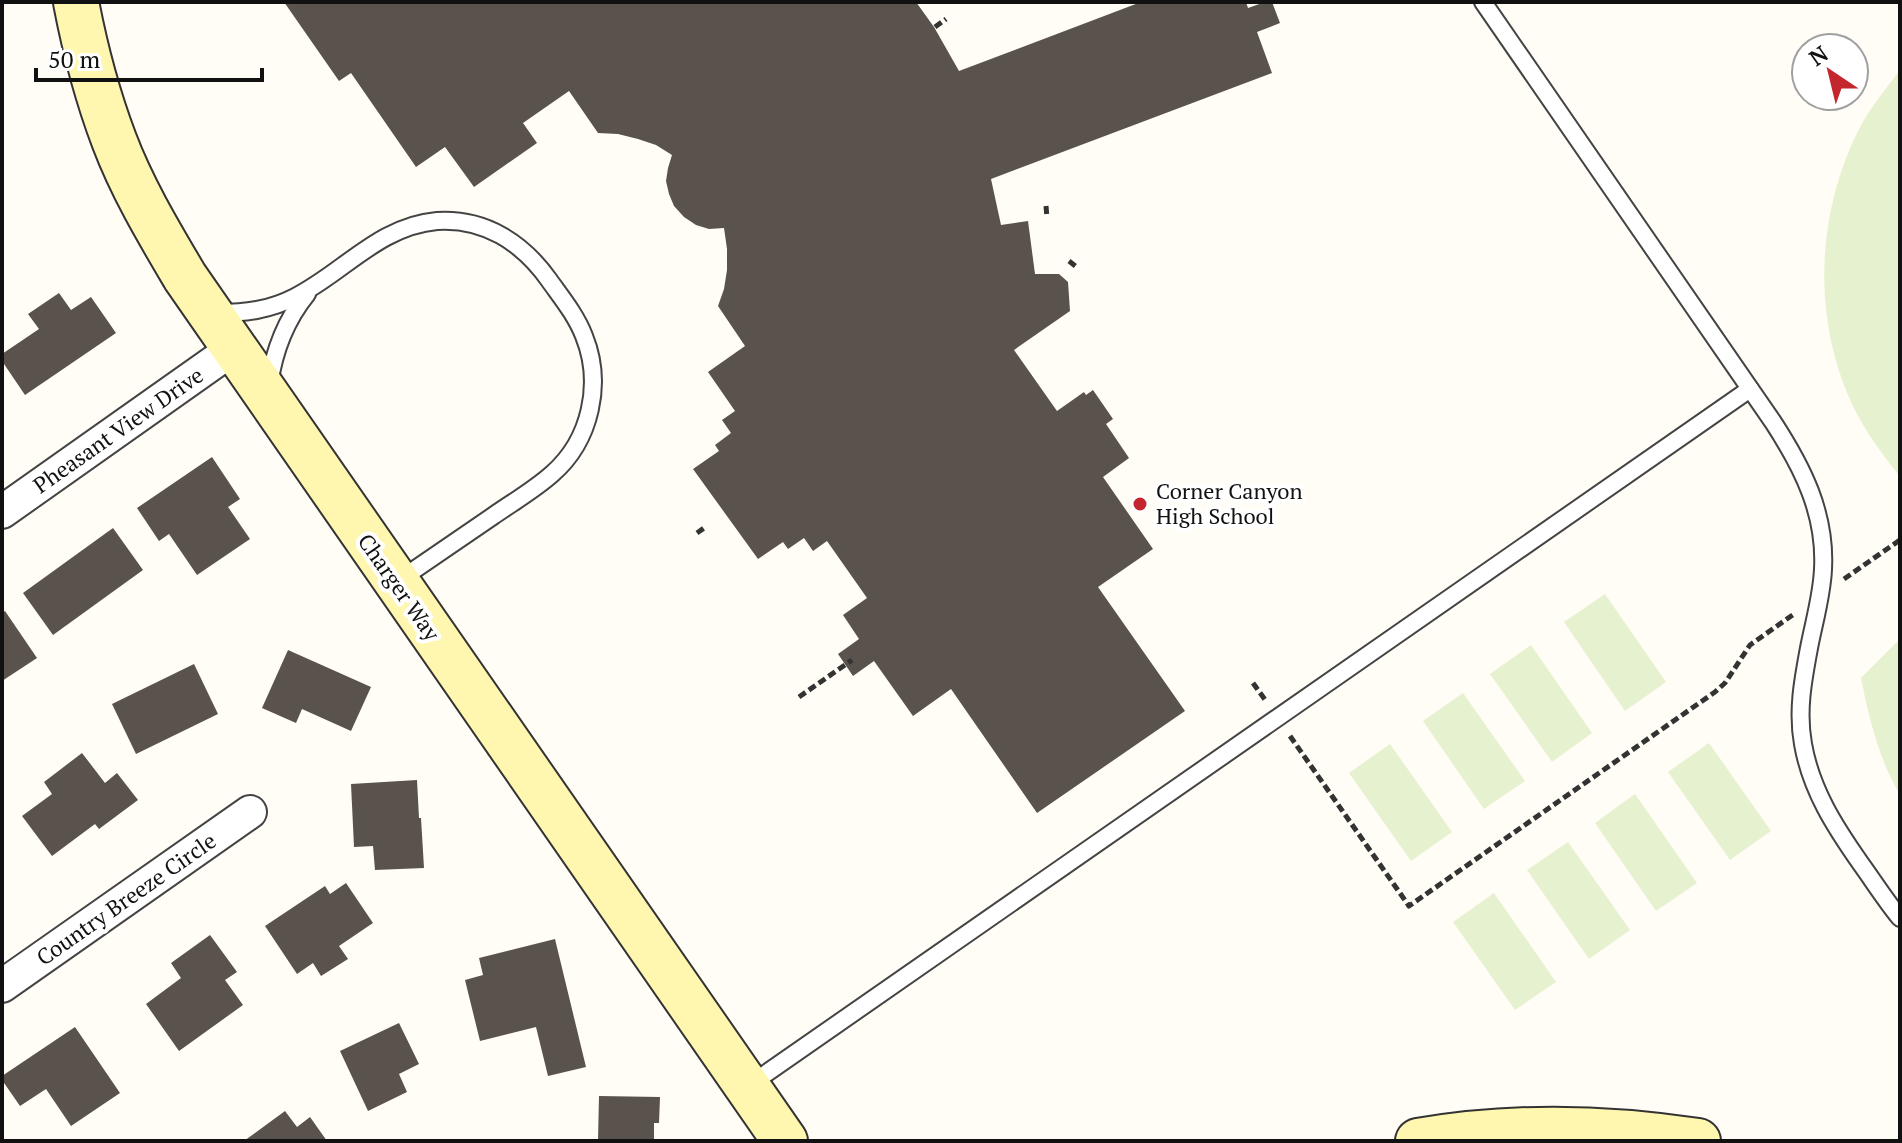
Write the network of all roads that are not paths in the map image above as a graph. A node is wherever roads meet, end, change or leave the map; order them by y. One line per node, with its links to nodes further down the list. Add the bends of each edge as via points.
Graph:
1 (76, 2): 4 (street, Charger Way, via 114,141 161,236)
2 (1483, 2): 6 (lane)
3 (313, 286): 4 (lane, via 261,310); 7 (lane, via 281,337); 9 (lane, via 397,231 434,222 471,223 508,238 531,257 577,321 588,346 591,407 566,460)
4 (209, 313): 5 (street, Charger Way)
5 (234, 348): 7 (street, Charger Way); 8 (street, Pheasant View Drive)
6 (1750, 389): 11 (lane, via 1790,446 1820,519 1823,572 1800,694 1808,768 1834,826); 13 (lane)
7 (267, 396): 9 (street, Charger Way)
8 (2, 512)
9 (396, 582): 13 (street, Charger Way)
10 (250, 812): 12 (street, Country Breeze Circle)
11 (1900, 918)
12 (2, 986)
13 (747, 1087): 14 (street, Charger Way)
14 (785, 1141)
15 (1418, 1141): 16 (street, via 1556,1130)
16 (1698, 1141)

